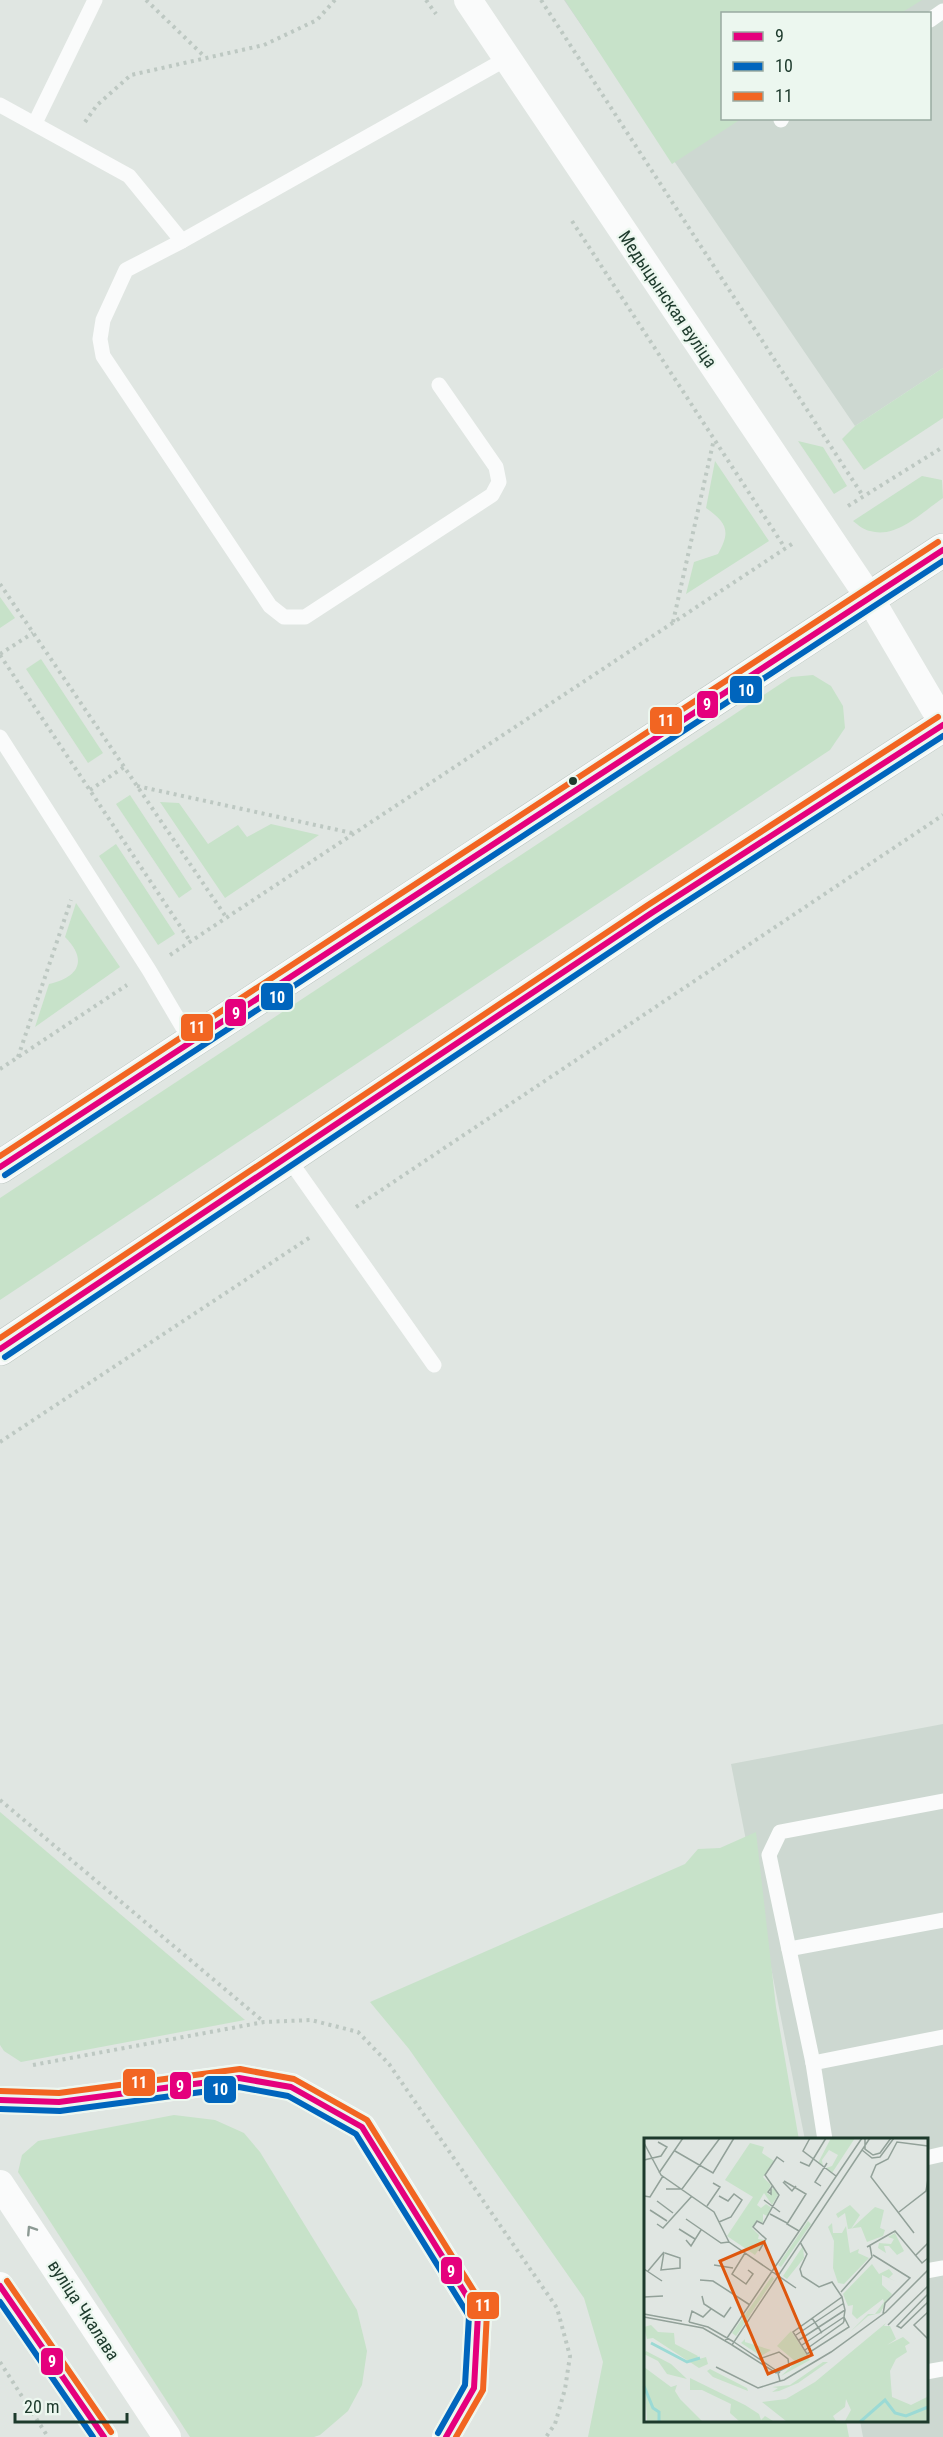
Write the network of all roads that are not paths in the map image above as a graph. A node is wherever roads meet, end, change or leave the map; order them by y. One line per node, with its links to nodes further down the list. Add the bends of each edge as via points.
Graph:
1 (95, 0): 5 (lane)
2 (468, 0): 3 (street, Медыцынская вуліца)
3 (506, 58): 6 (lane); 9 (street, Медыцынская вуліца)
4 (0, 105): 5 (lane)
5 (35, 123): 6 (lane, via 129,176)
6 (182, 241): 7 (lane, via 126,270 103,320 103,356 270,606 284,617 305,617 492,495 499,482 496,467)
7 (440, 385)
8 (943, 550): 9 (main road)
9 (869, 597): 10 (street, Медыцынская вуліца); 12 (main road)
10 (943, 724): 13 (main road, via 653,912)
11 (0, 736): 12 (lane)
12 (192, 1043): 14 (main road)
13 (288, 1158): 15 (main road); 16 (lane)
14 (0, 1167)
15 (0, 1349)
16 (434, 1365)
17 (943, 1801): 19 (lane, via 780,1832 769,1855)
18 (943, 1920): 19 (lane)
19 (789, 1949): 21 (lane)
20 (943, 2037): 21 (lane)
21 (813, 2063): 23 (lane)
22 (0, 2100): 34 (street, via 59,2102 239,2078 291,2087 362,2127 477,2314 474,2388)
23 (825, 2138)
24 (943, 2154): 25 (lane)
25 (928, 2158)
26 (0, 2184): 33 (street, вуліца Чкалава, one-way to 26)
27 (943, 2268): 28 (lane)
28 (928, 2271)
29 (0, 2286): 32 (street)
30 (943, 2369): 31 (lane)
31 (928, 2372)
32 (104, 2437)
33 (167, 2437)
34 (446, 2437)

